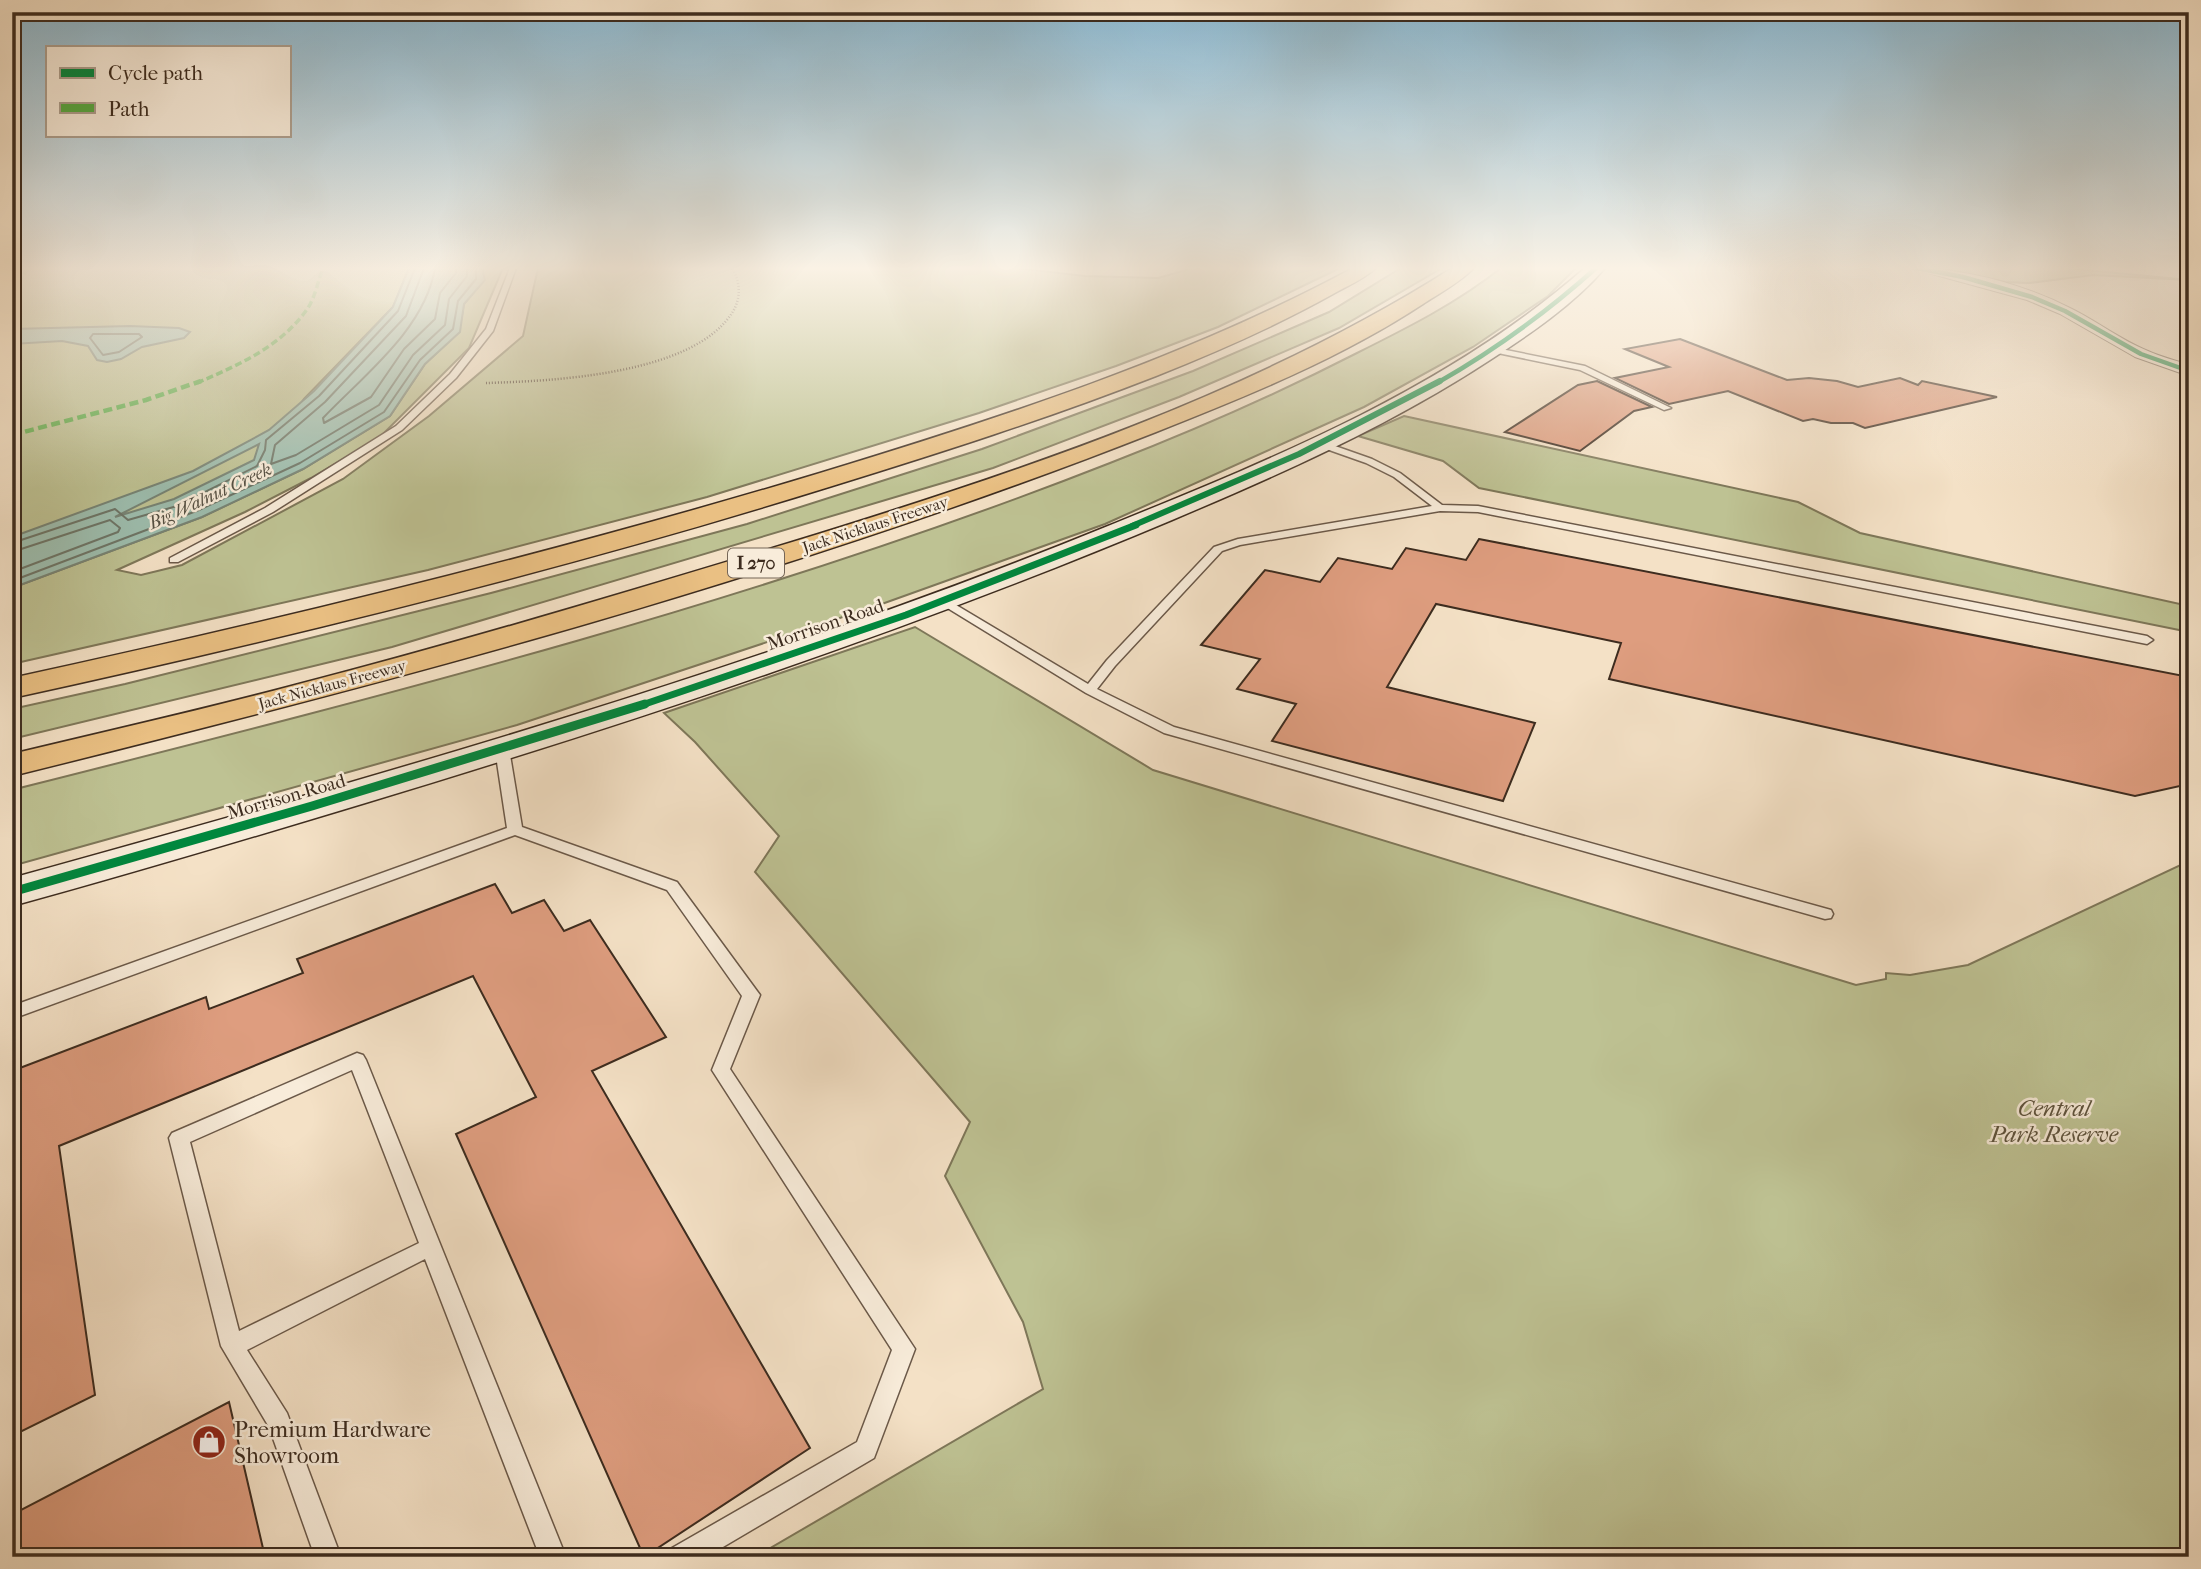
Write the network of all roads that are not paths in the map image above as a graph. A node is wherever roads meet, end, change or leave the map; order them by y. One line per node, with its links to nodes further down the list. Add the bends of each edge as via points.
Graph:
1 (480, 341): 11 (lane, via 453,376 399,428 269,510)
2 (1217, 341): 14 (highway, via 983,431 785,493 278,628)
3 (1341, 341): 17 (highway, Jack Nicklaus Freeway / I 270, via 1224,397 896,519 659,593 306,693)
4 (1502, 341): 6 (street, Morrison Road)
5 (2118, 341): 7 (street)
6 (1491, 349): 8 (lane, via 1582,368); 9 (street, Morrison Road)
7 (2189, 371)
8 (1667, 408)
9 (1318, 443): 10 (lane, via 1397,475); 12 (street, Morrison Road, via 1129,528)
10 (1440, 508): 13 (lane, via 1478,509); 15 (lane, via 1218,549)
11 (174, 560)
12 (942, 601): 15 (lane); 16 (street, Morrison Road)
13 (2147, 640)
14 (12, 688)
15 (1090, 690): 20 (lane, via 1169,730)
16 (502, 749): 18 (lane); 19 (street, Morrison Road)
17 (12, 765)
18 (515, 830): 21 (lane); 26 (lane, via 672,886 751,995 721,1070 904,1349 866,1450)
19 (12, 892)
20 (1825, 914)
21 (12, 1013)
22 (430, 1247): 23 (lane); 23 (lane, via 357,1060 179,1139); 25 (lane)
23 (232, 1346): 24 (lane, via 279,1421)
24 (328, 1557)
25 (553, 1557)
26 (681, 1557)

